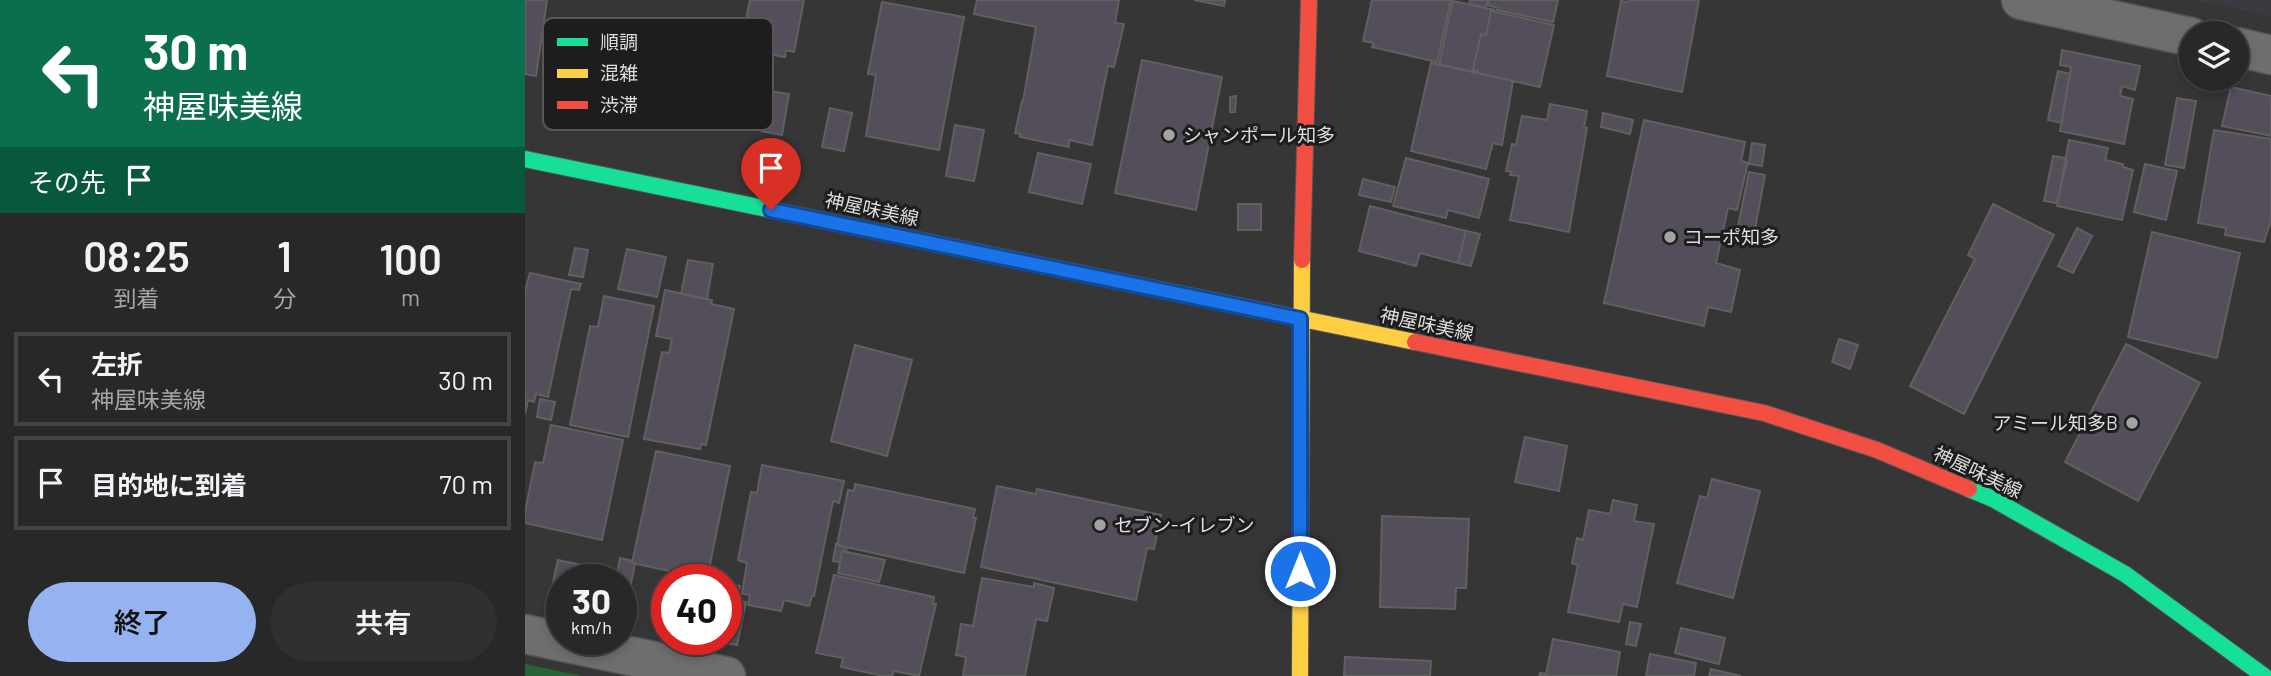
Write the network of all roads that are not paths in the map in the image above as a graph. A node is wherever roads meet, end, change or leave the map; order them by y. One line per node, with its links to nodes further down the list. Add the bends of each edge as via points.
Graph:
1 (1309, 0): 7 (main road)
2 (2021, 0): 3 (street)
3 (2179, 34)
4 (2249, 50): 5 (street)
5 (2271, 55)
6 (525, 159): 7 (main road, 神屋味美線)
7 (1300, 319): 10 (main road); 11 (main road, 神屋味美線, via 1764,414 1877,450 1993,499 2125,574)
8 (525, 634): 9 (street)
9 (726, 676)
10 (1300, 676)
11 (2264, 676)

